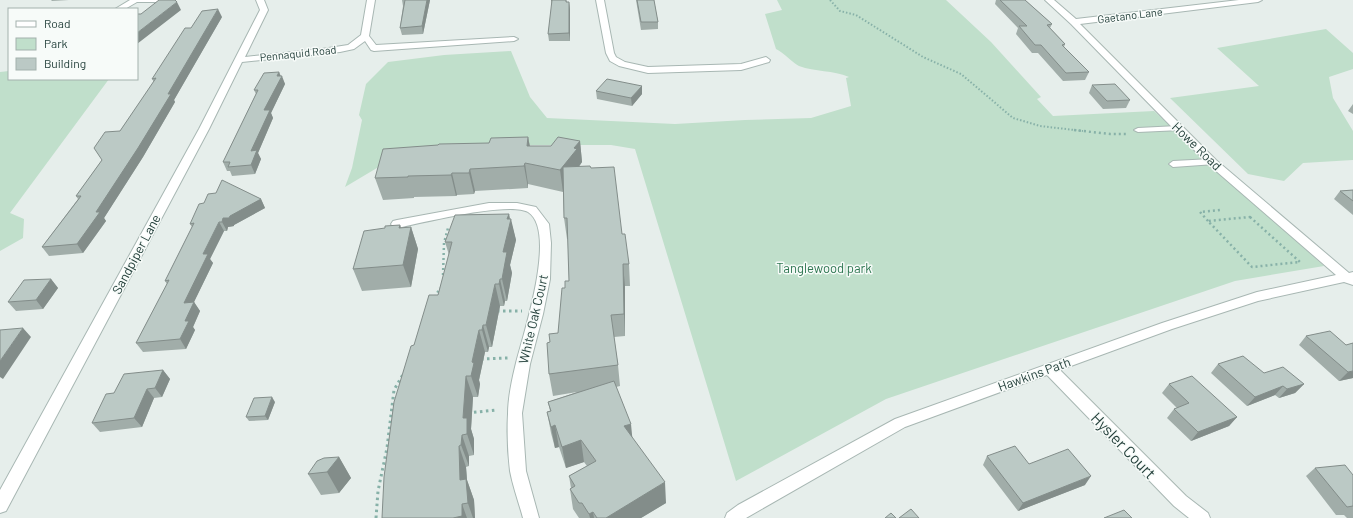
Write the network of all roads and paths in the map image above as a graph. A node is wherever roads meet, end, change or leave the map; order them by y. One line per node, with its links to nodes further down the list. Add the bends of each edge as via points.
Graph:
1 (136, 0): 2 (street); 9 (street)
2 (167, 0)
3 (260, 0): 13 (street, Sandpiper Lane, via 264,10)
4 (371, 0): 11 (street)
5 (600, 0): 14 (street, via 610,53 613,59 622,64 648,70 741,68)
6 (830, 0): 17 (path, via 840,11 856,15 923,57 961,74 1014,118 1040,126)
7 (1049, 0): 10 (street, Howe Road)
8 (1258, 0): 10 (street, Gaetano Lane)
9 (121, 8)
10 (1074, 22): 15 (street, Howe Road)
11 (365, 36): 12 (street, via 374,48); 13 (street, Pennaquid Road, via 351,47)
12 (514, 39)
13 (239, 60): 38 (street, Sandpiper Lane)
14 (766, 60)
15 (1178, 128): 16 (lane); 18 (street, Howe Road)
16 (1138, 130)
17 (1130, 134)
18 (1212, 162): 19 (lane); 24 (street, Howe Road)
19 (1174, 164)
20 (1220, 210): 21 (path, via 1200,212)
21 (1208, 221): 21 (path, via 1252,267 1300,262 1250,218)
22 (397, 224): 41 (street, White Oak Court, via 489,206 517,206 532,210 543,224 544,280 523,364 515,413 518,471)
23 (448, 228): 25 (path, via 444,243)
24 (1351, 278): 33 (street, Hawkins Path, via 1250,300)
25 (443, 279)
26 (442, 283): 27 (path)
27 (432, 301)
28 (494, 311): 29 (path)
29 (524, 311)
30 (511, 358): 31 (path)
31 (480, 359)
32 (407, 366): 36 (path, via 394,390)
33 (1049, 368): 39 (street, Hawkins Path, via 900,423); 42 (street, Hysler Court, via 1180,501)
34 (496, 410): 35 (path)
35 (466, 413)
36 (390, 419): 37 (path); 40 (path)
37 (398, 419)
38 (0, 506)
39 (742, 515)
40 (376, 518)
41 (531, 518)
42 (1202, 518)

